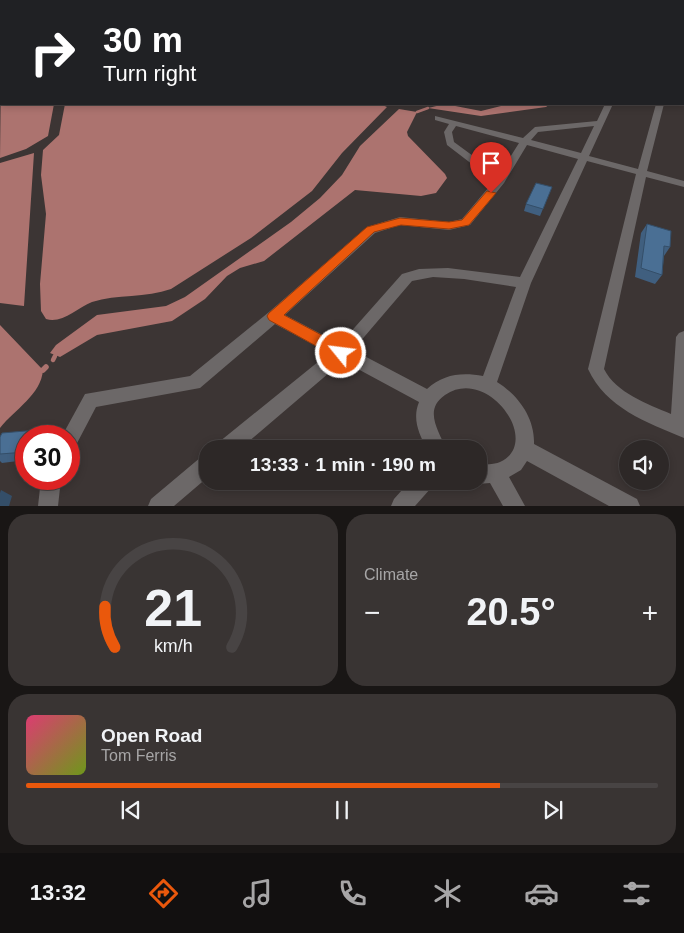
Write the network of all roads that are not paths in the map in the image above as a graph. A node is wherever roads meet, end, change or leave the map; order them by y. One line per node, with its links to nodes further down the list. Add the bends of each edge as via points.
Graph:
1 (608, 105): 5 (street)
2 (660, 105): 8 (street)
3 (438, 118): 4 (street)
4 (454, 122): 6 (street); 9 (street, via 448,132 450,143)
5 (599, 124): 6 (street, via 535,130); 7 (street)
6 (525, 141): 7 (street); 9 (street)
7 (583, 156): 8 (street); 11 (street)
8 (642, 172): 10 (street); 18 (street, via 596,369 598,378 608,390)
9 (500, 181): 12 (street, via 466,222 449,226 400,221 371,230)
10 (684, 184)
11 (524, 284): 14 (street, via 420,272 407,277); 15 (street)
12 (274, 316): 14 (street); 17 (street, via 194,383 91,400)
13 (684, 337): 18 (street)
14 (341, 353): 16 (street); 19 (street)
15 (488, 385): 16 (street, via 461,379 446,382); 21 (street, via 514,406 524,429)
16 (429, 399): 20 (street, via 425,421)
17 (78, 425)
18 (681, 428)
19 (237, 440)
20 (431, 440)
21 (524, 449): 23 (street, via 518,460 503,472); 31 (street)
22 (199, 472): 28 (street)
23 (487, 474)
24 (487, 475): 30 (street)
25 (50, 490): 27 (street)
26 (416, 490): 29 (street)
27 (48, 506)
28 (158, 506)
29 (401, 506)
30 (515, 506)
31 (630, 506)

